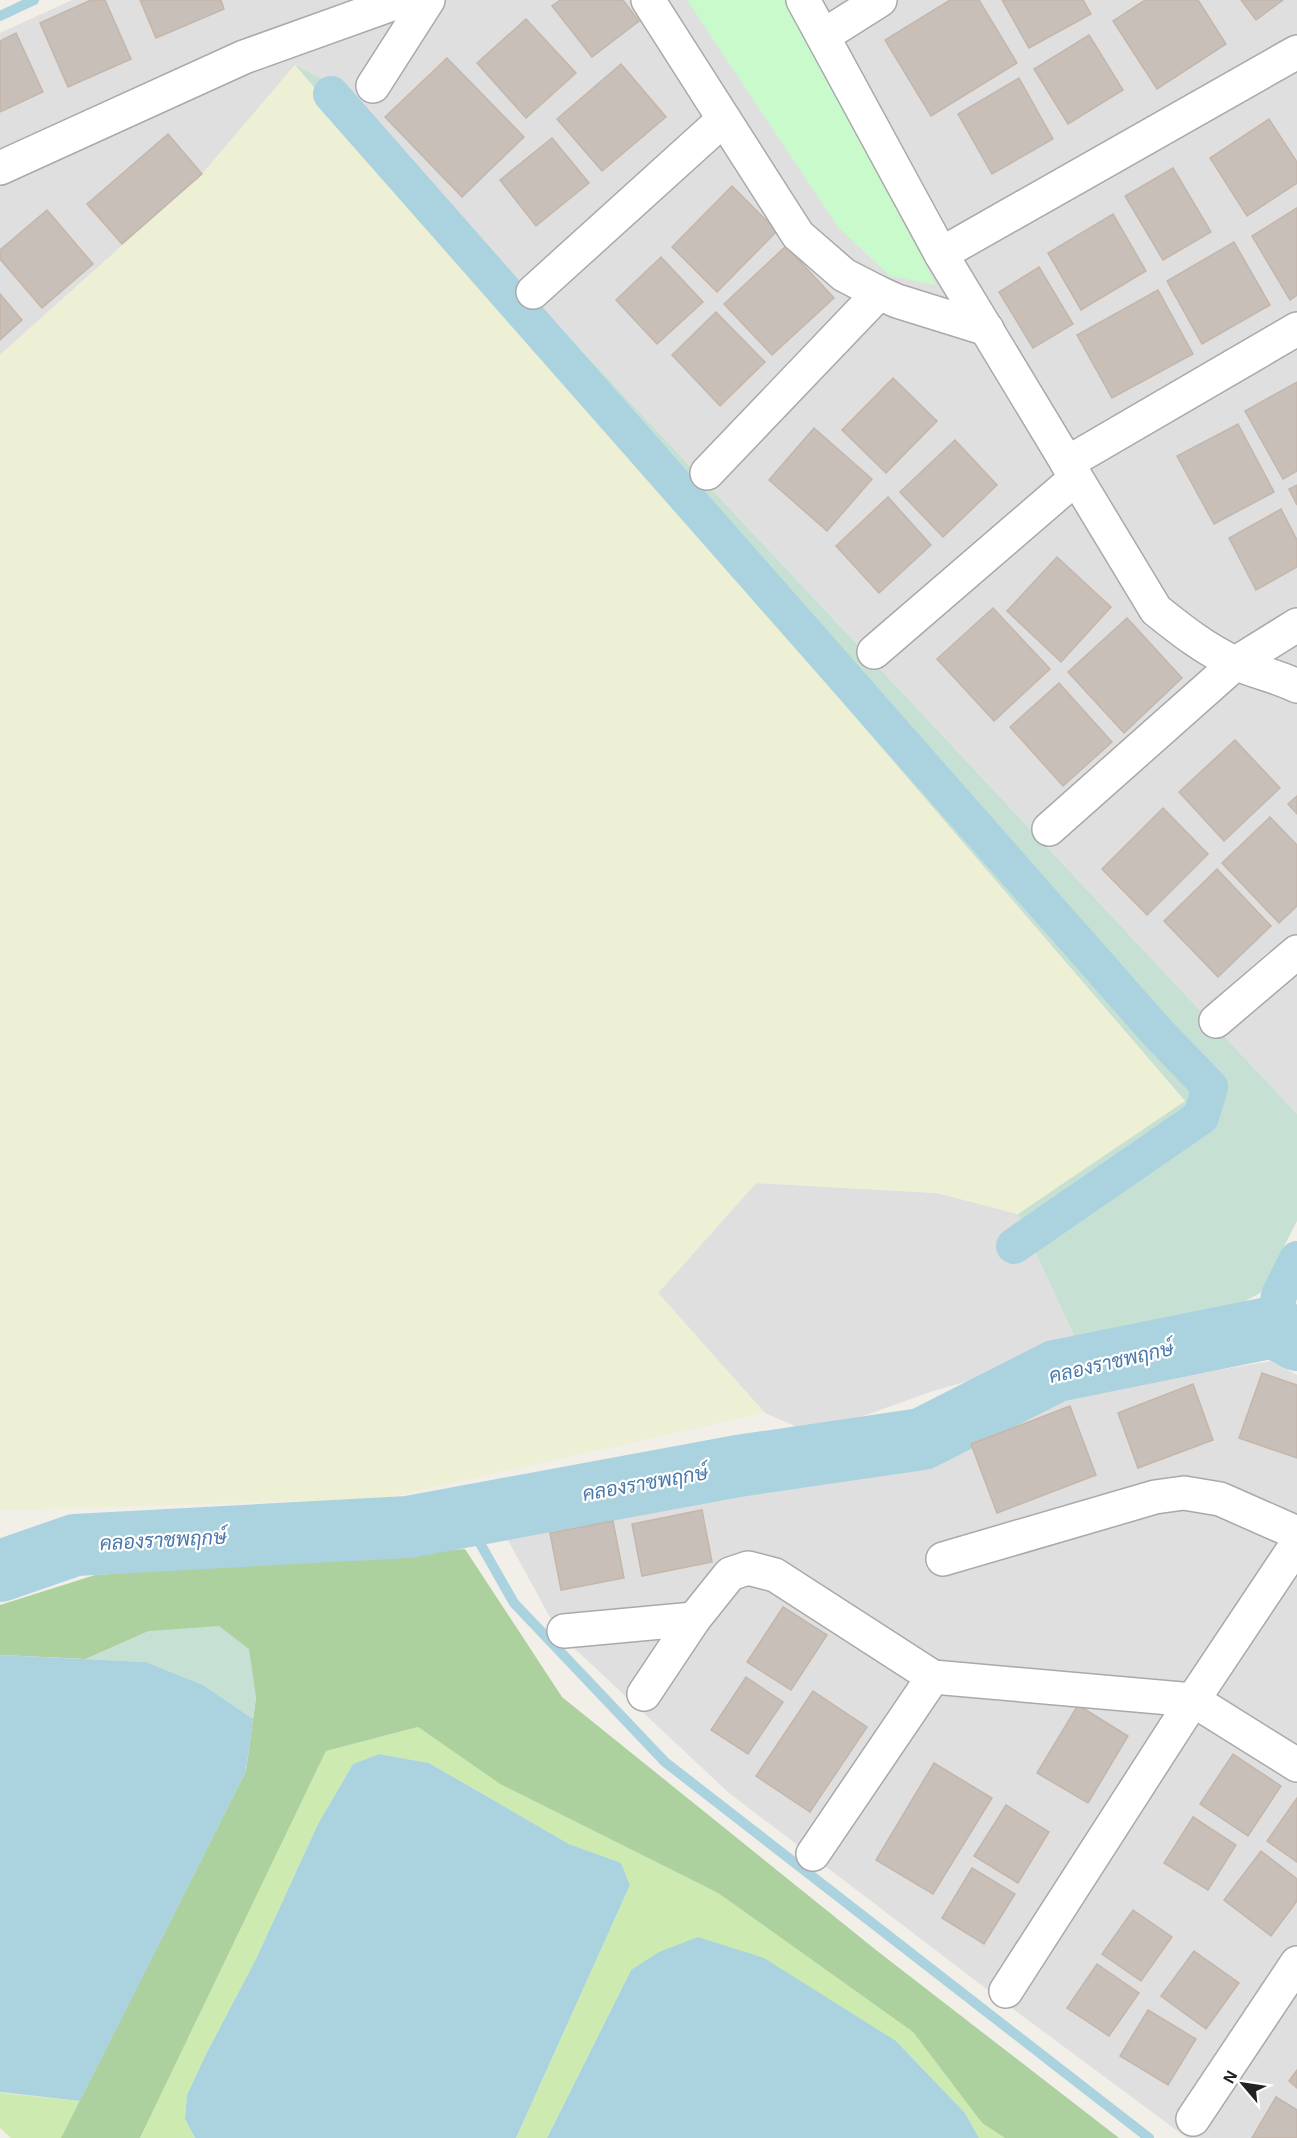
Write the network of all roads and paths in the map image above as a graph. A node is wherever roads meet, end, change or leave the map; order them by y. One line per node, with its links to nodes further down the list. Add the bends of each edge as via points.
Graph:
1 (403, 0): 10 (street, via 244,57)
2 (428, 0): 8 (street)
3 (648, 0): 9 (street)
4 (803, 0): 6 (street)
5 (880, 0): 6 (street)
6 (823, 36): 11 (street)
7 (1297, 52): 11 (street)
8 (373, 87)
9 (724, 119): 12 (street); 13 (street, via 798,236 844,275)
10 (0, 168)
11 (941, 254): 15 (street)
12 (533, 292)
13 (879, 292): 15 (street); 17 (street)
14 (1297, 328): 16 (street)
15 (987, 329): 16 (street)
16 (1072, 470): 19 (street); 20 (street, via 1156,610 1193,639)
17 (707, 473)
18 (1297, 625): 20 (street)
19 (874, 652)
20 (1236, 663): 21 (street); 22 (street)
21 (1297, 686)
22 (1049, 829)
23 (1297, 952): 24 (street)
24 (1216, 1021)
25 (1297, 1533): 27 (street, via 1220,1499 1184,1493 1155,1497)
26 (1297, 1544): 32 (street)
27 (943, 1559)
28 (694, 1619): 29 (street); 30 (street, via 730,1574 748,1568 775,1575); 31 (street)
29 (564, 1631)
30 (933, 1677): 32 (street); 34 (street)
31 (644, 1694)
32 (1193, 1700): 33 (street); 36 (street)
33 (1297, 1765)
34 (813, 1854)
35 (1297, 1963): 37 (street)
36 (1006, 1991)
37 (1193, 2119)

